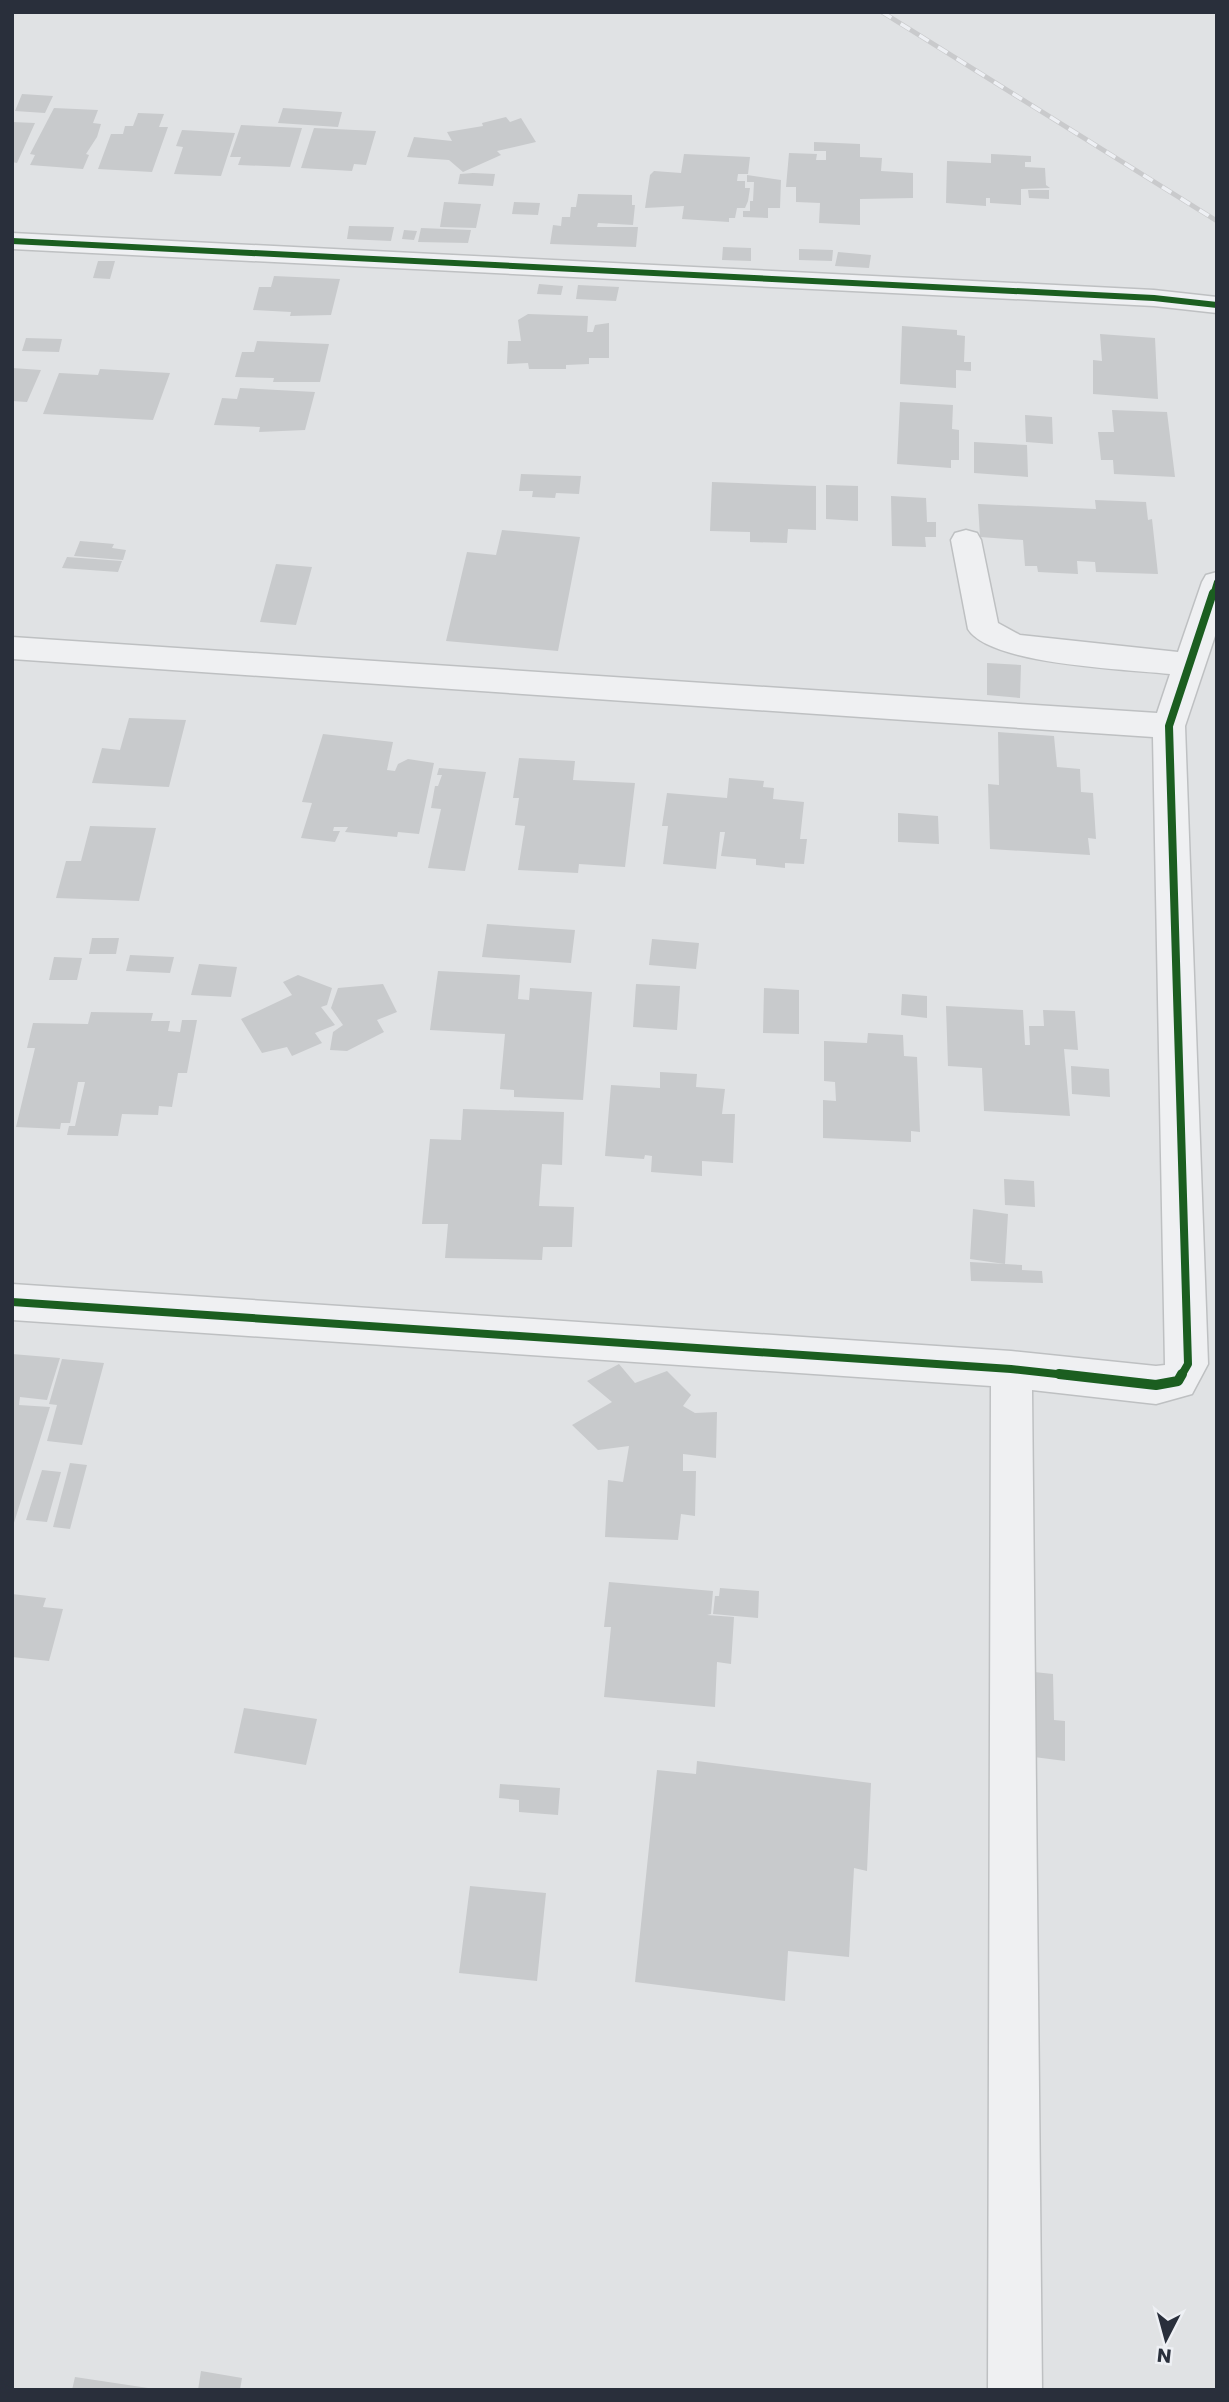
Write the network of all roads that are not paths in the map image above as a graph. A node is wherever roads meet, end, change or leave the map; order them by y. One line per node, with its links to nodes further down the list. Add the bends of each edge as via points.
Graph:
1 (12, 241): 2 (street, via 1154,298)
2 (1217, 305)
3 (967, 540): 6 (street, via 984,629 1014,645)
4 (1217, 582): 6 (street)
5 (12, 648): 7 (street)
6 (1189, 666): 7 (street)
7 (1169, 726): 9 (street, via 1188,1364 1178,1381 1156,1385)
8 (12, 1302): 9 (street)
9 (1011, 1369): 10 (street)
10 (1015, 2390)

